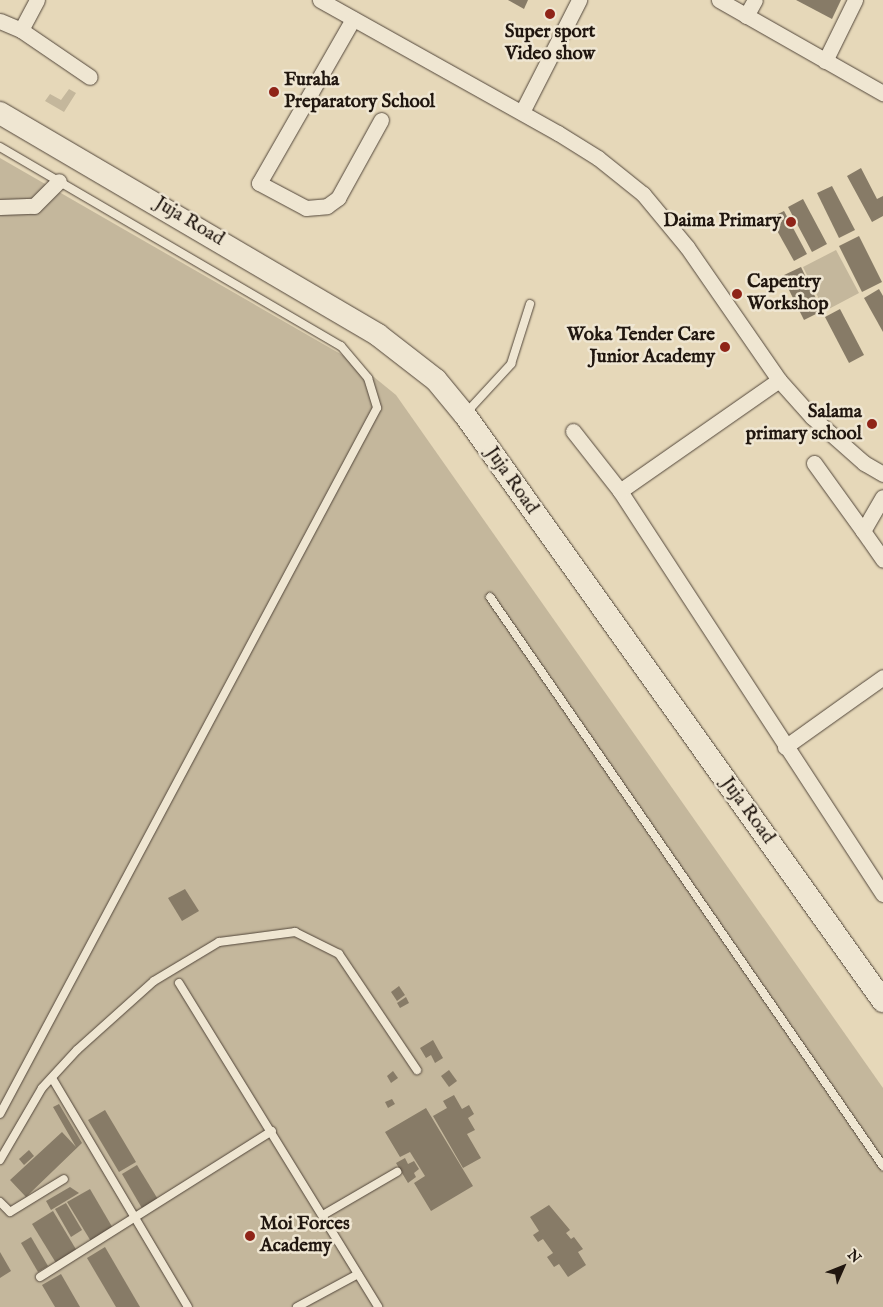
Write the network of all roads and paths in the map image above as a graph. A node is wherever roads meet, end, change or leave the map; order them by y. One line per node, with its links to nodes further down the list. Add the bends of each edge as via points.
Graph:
1 (37, 0): 10 (street)
2 (320, 0): 8 (street)
3 (579, 0): 14 (street)
4 (719, 0): 7 (street)
5 (754, 0): 7 (street)
6 (855, 0): 11 (street)
7 (746, 16): 11 (street)
8 (353, 19): 14 (street); 16 (street, via 259,183 306,208 327,206 338,198)
9 (0, 21): 10 (street)
10 (21, 30): 12 (street)
11 (825, 60): 13 (street)
12 (90, 77)
13 (883, 93)
14 (522, 112): 21 (street, via 598,158 643,194 687,247)
15 (0, 113): 22 (main road, Juja Road, via 378,335 436,380)
16 (382, 120)
17 (0, 146): 18 (lane)
18 (59, 181): 19 (street, via 34,206); 38 (lane, via 341,346 368,378 377,408)
19 (0, 207)
20 (530, 304): 22 (lane, via 512,364)
21 (779, 380): 25 (street, via 812,417 864,463); 26 (street)
22 (465, 415): 35 (main road, Juja Road)
23 (573, 431): 26 (street)
24 (814, 463): 28 (street)
25 (883, 474)
26 (620, 491): 32 (street)
27 (883, 496): 28 (street)
28 (863, 531): 29 (street)
29 (883, 560)
30 (490, 597): 41 (lane)
31 (883, 677): 32 (street)
32 (785, 747): 33 (street)
33 (883, 894)
34 (179, 984): 39 (lane)
35 (883, 1001)
36 (417, 1070): 37 (lane, via 339,954 295,932 219,942 154,981)
37 (52, 1078): 40 (lane, via 42,1088); 46 (lane)
38 (0, 1114)
39 (272, 1131): 45 (lane); 46 (lane)
40 (0, 1160)
41 (883, 1166)
42 (398, 1172): 45 (lane)
43 (64, 1179): 44 (lane, via 10,1212)
44 (0, 1202)
45 (323, 1215): 47 (lane)
46 (134, 1218): 48 (lane); 49 (lane)
47 (358, 1274): 50 (lane); 51 (lane)
48 (40, 1278)
49 (188, 1307)
50 (297, 1307)
51 (378, 1307)

